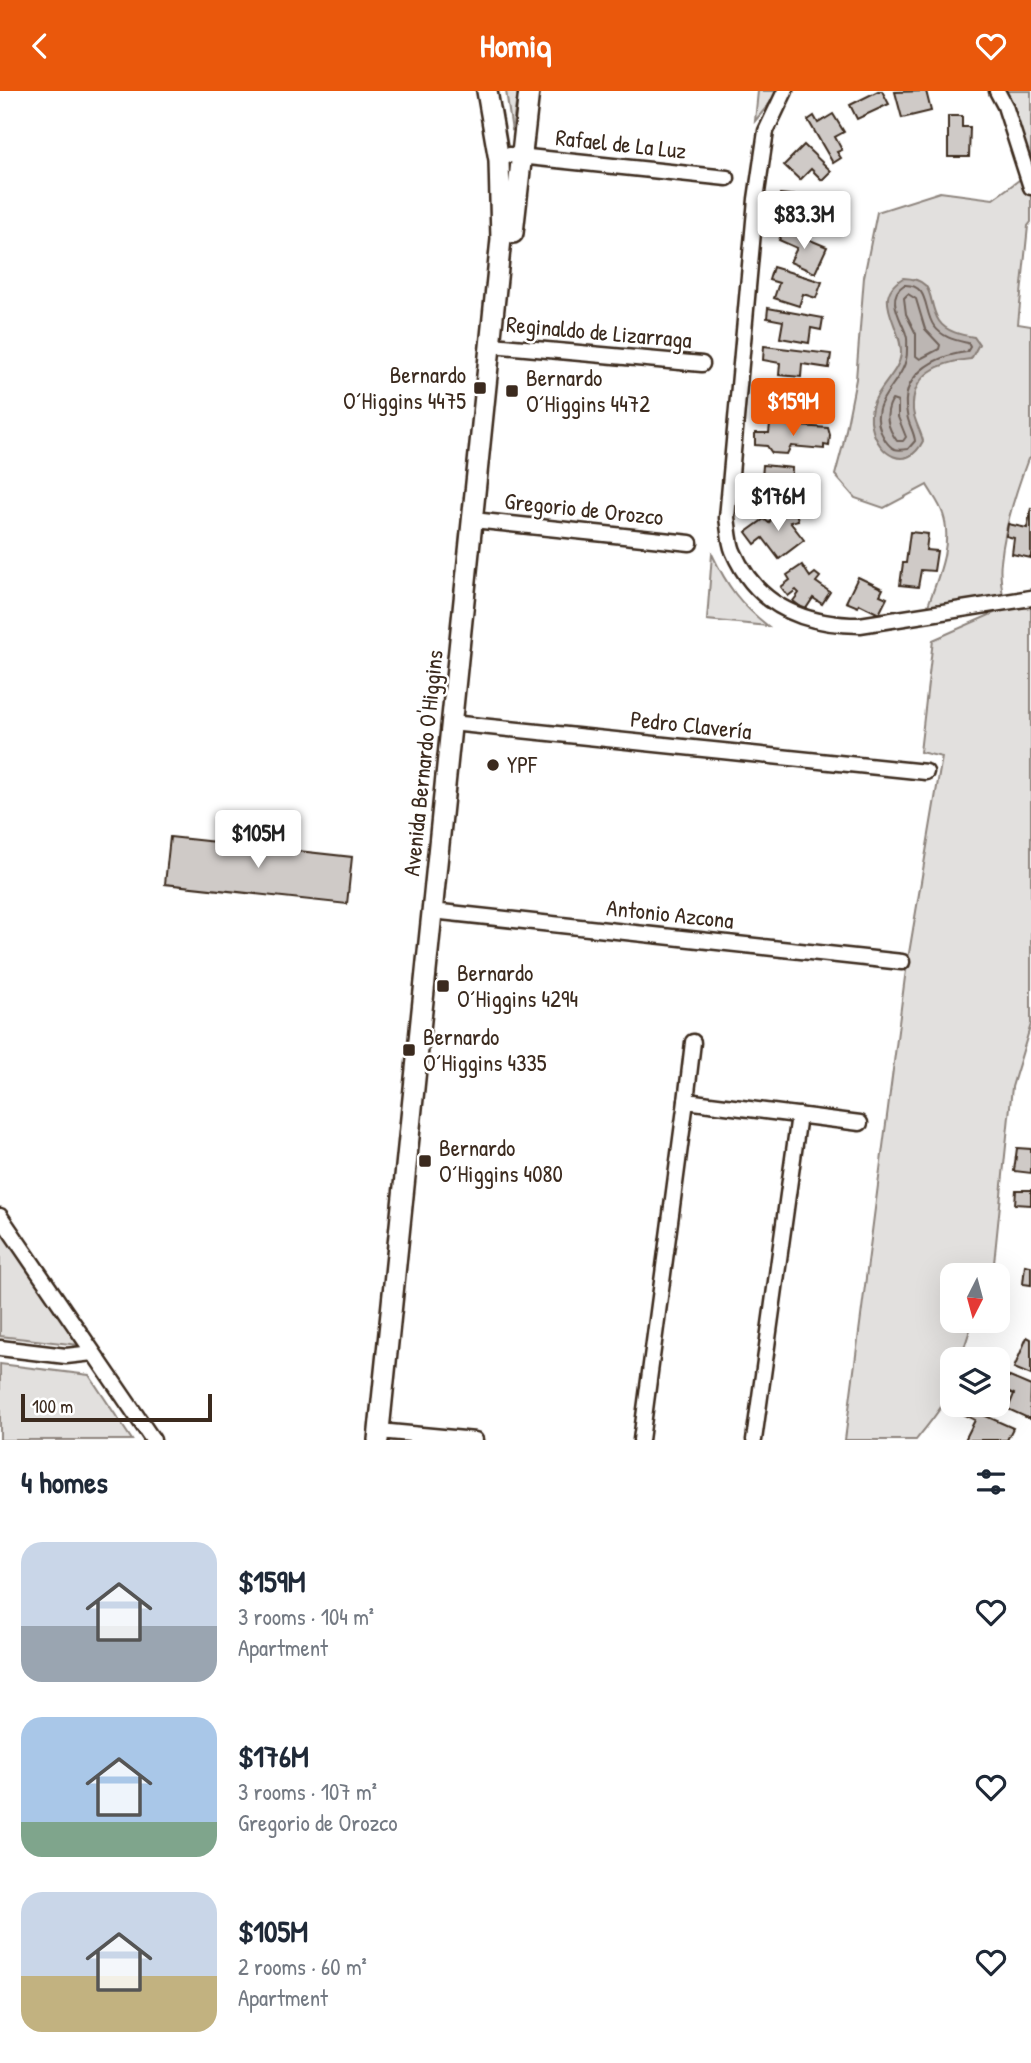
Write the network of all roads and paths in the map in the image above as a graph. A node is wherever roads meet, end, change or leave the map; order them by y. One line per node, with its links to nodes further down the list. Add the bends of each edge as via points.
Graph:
1 (486, 91): 9 (main road, Avenida Bernardo O'Higgins, via 502,207)
2 (498, 91): 6 (main road)
3 (529, 91): 6 (main road, Avenida Bernardo O'Higgins)
4 (785, 91): 13 (street, via 766,131 756,199 727,519 732,549 747,576 778,607 836,625)
5 (997, 91): 8 (street)
6 (516, 155): 7 (street, Rafael de La Luz); 9 (main road, Avenida Bernardo O'Higgins, via 513,233)
7 (727, 178)
8 (1031, 187)
9 (498, 345): 10 (street, Reginaldo de Lizarraga); 11 (main road, Avenida Bernardo O'Higgins)
10 (702, 364)
11 (479, 521): 12 (street, Gregorio de Orozco); 14 (main road, Avenida Bernardo O'Higgins)
12 (690, 543)
13 (1031, 598)
14 (457, 724): 15 (street, Pedro Clavería); 16 (main road, Avenida Bernardo O'Higgins)
15 (926, 772)
16 (438, 912): 17 (street, Antonio Azcona); 25 (main road, Avenida Bernardo O'Higgins)
17 (902, 962)
18 (693, 1042): 19 (street)
19 (686, 1101): 20 (street); 28 (street)
20 (799, 1115): 21 (street); 29 (street)
21 (860, 1123)
22 (0, 1216): 24 (street)
23 (0, 1348): 24 (street, via 66,1356)
24 (93, 1353): 26 (street)
25 (384, 1435): 27 (street)
26 (153, 1440)
27 (475, 1440)
28 (641, 1440)
29 (754, 1440)

